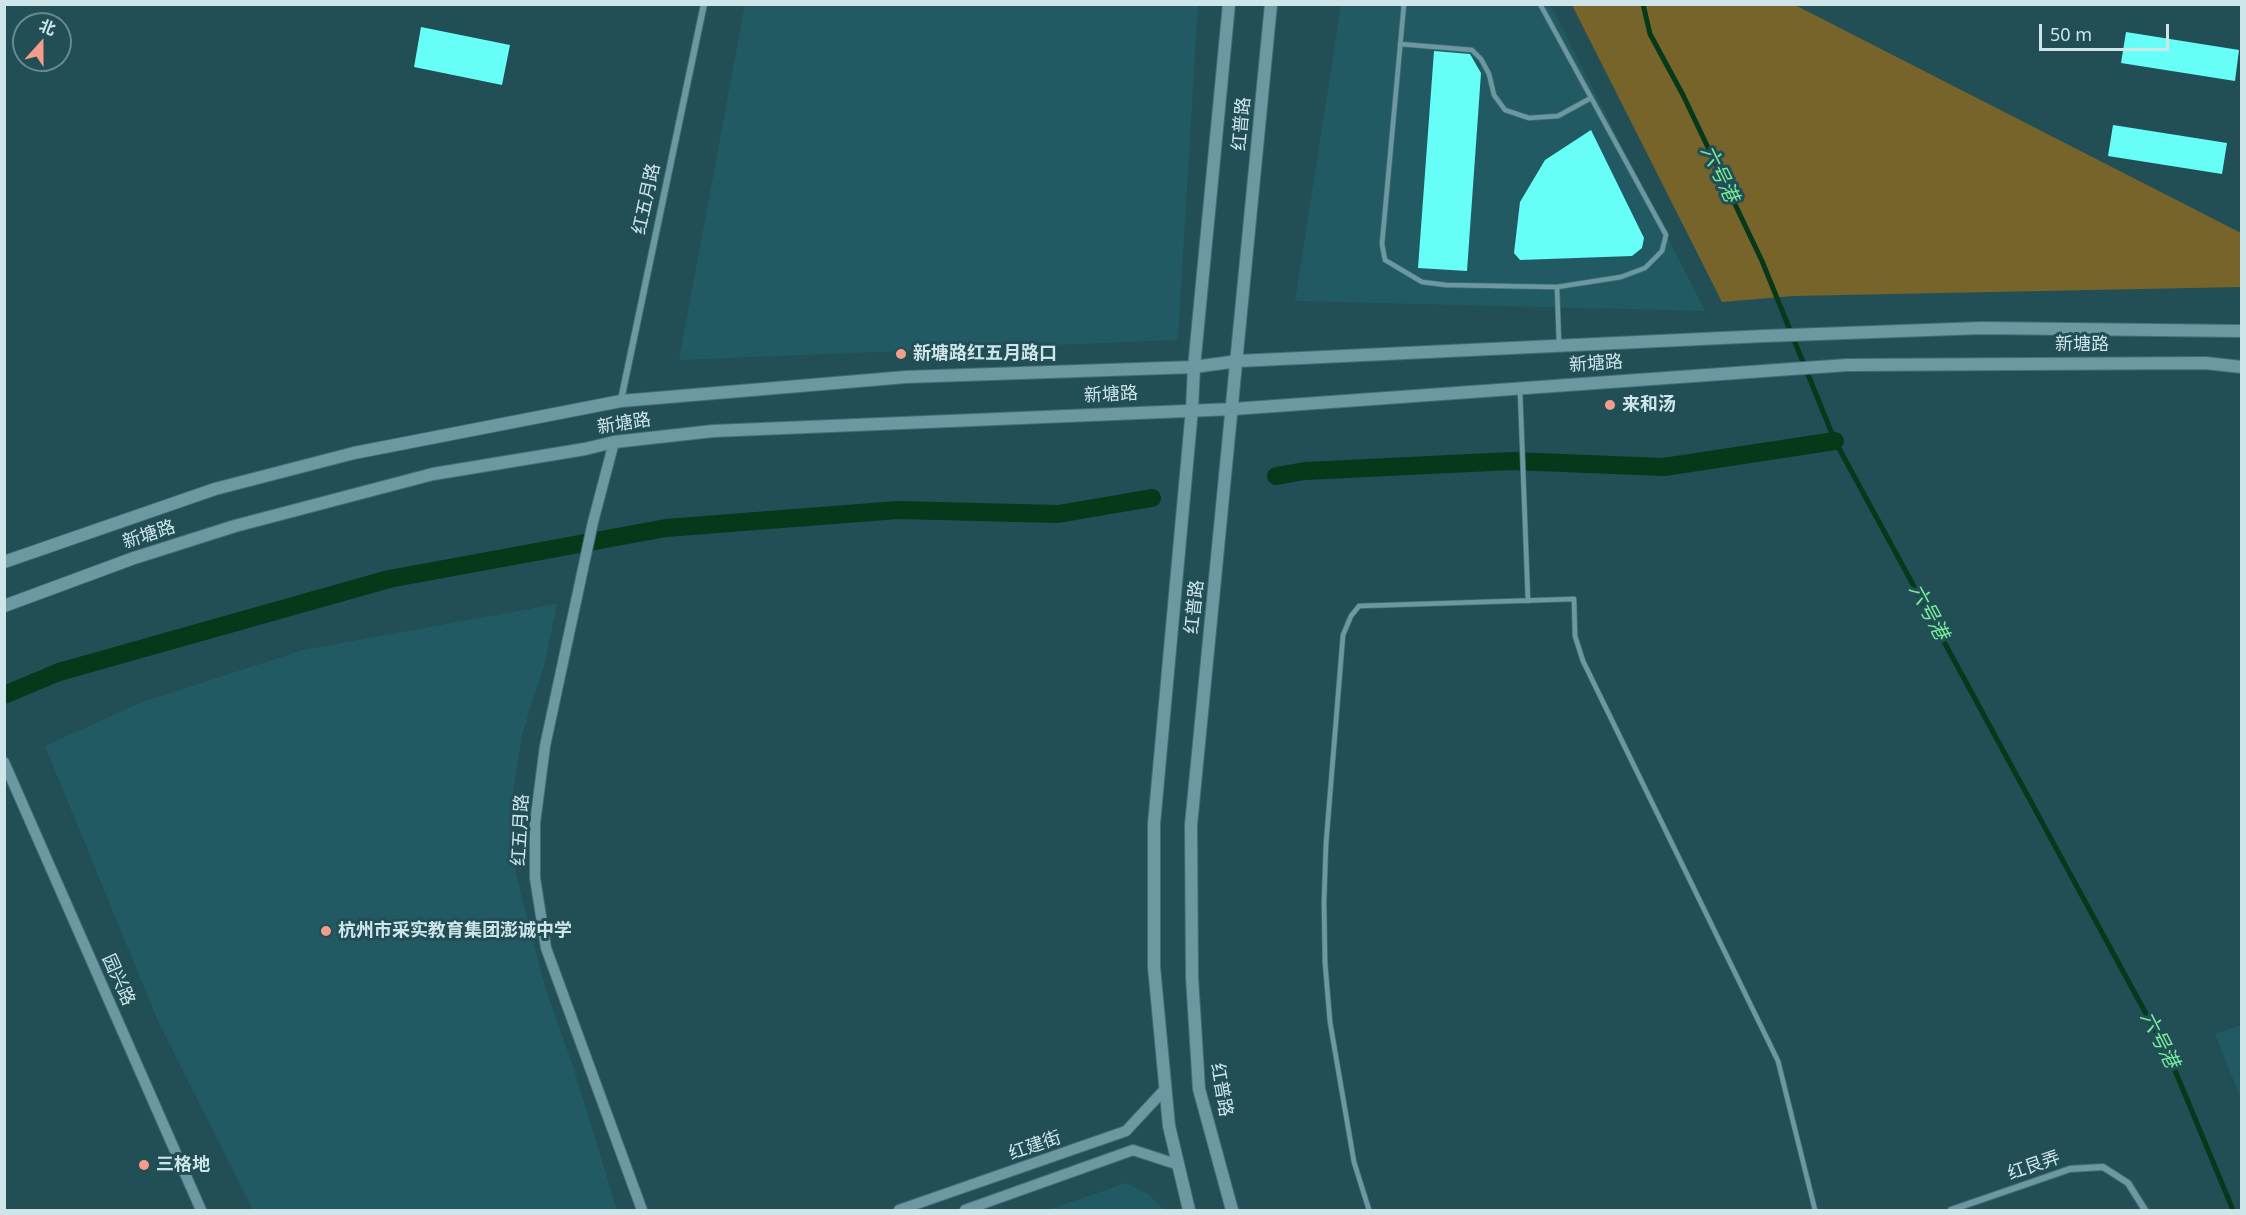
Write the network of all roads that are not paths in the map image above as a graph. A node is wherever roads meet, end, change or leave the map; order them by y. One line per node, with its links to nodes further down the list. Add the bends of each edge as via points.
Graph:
1 (704, 4): 15 (street, 红五月路)
2 (1229, 4): 12 (main road, 红普路)
3 (1271, 4): 11 (main road, 红普路)
4 (1404, 4): 6 (lane)
5 (1540, 4): 7 (lane)
6 (1400, 44): 7 (lane, via 1472,50 1481,59 1494,95 1505,110 1529,118 1558,116); 8 (lane, via 1382,244 1385,260 1422,282)
7 (1591, 98): 8 (lane, via 1666,235 1662,251 1645,268 1621,277)
8 (1557, 287): 10 (lane)
9 (2241, 331): 10 (main road, 新塘路, via 1983,328)
10 (1560, 345): 11 (main road, 新塘路)
11 (1238, 361): 12 (main road, 新塘路); 17 (main road, 红普路)
12 (1194, 367): 15 (main road, 新塘路, via 906,377); 16 (main road, 红普路)
13 (2241, 367): 14 (main road, 新塘路, via 2205,363 1847,365)
14 (1520, 388): 17 (main road, 新塘路); 20 (lane)
15 (621, 401): 19 (main road, 新塘路, via 354,453 238,483)
16 (1192, 409): 17 (main road, 新塘路); 18 (main road, 新塘路, via 713,431); 23 (main road, 红普路, via 1154,824 1154,967)
17 (1233, 409): 30 (main road, 红普路, via 1191,825 1192,977 1199,1089)
18 (614, 442): 21 (main road, 新塘路, via 433,474 235,526); 26 (street, 红五月路, via 545,746 535,824 535,878 546,948)
19 (4, 562)
20 (1528, 601): 31 (lane, via 1359,606 1343,634 1326,844 1325,962 1330,1022 1354,1162); 32 (lane, via 1574,599 1575,636 1583,661 1778,1061)
21 (4, 606)
22 (4, 762): 25 (street, 园兴路)
23 (1166, 1088): 24 (main road, 红普路, via 1169,1126); 27 (street, 红建街, via 1126,1131)
24 (1179, 1165): 28 (street, 红建街, via 1132,1150); 29 (main road, 红普路)
25 (201, 1210)
26 (642, 1210)
27 (899, 1210)
28 (965, 1210)
29 (1189, 1210)
30 (1232, 1210)
31 (1369, 1210)
32 (1815, 1210)
33 (1951, 1210): 34 (street, 红艮弄, via 2070,1169 2103,1167 2128,1183)
34 (2145, 1210)

